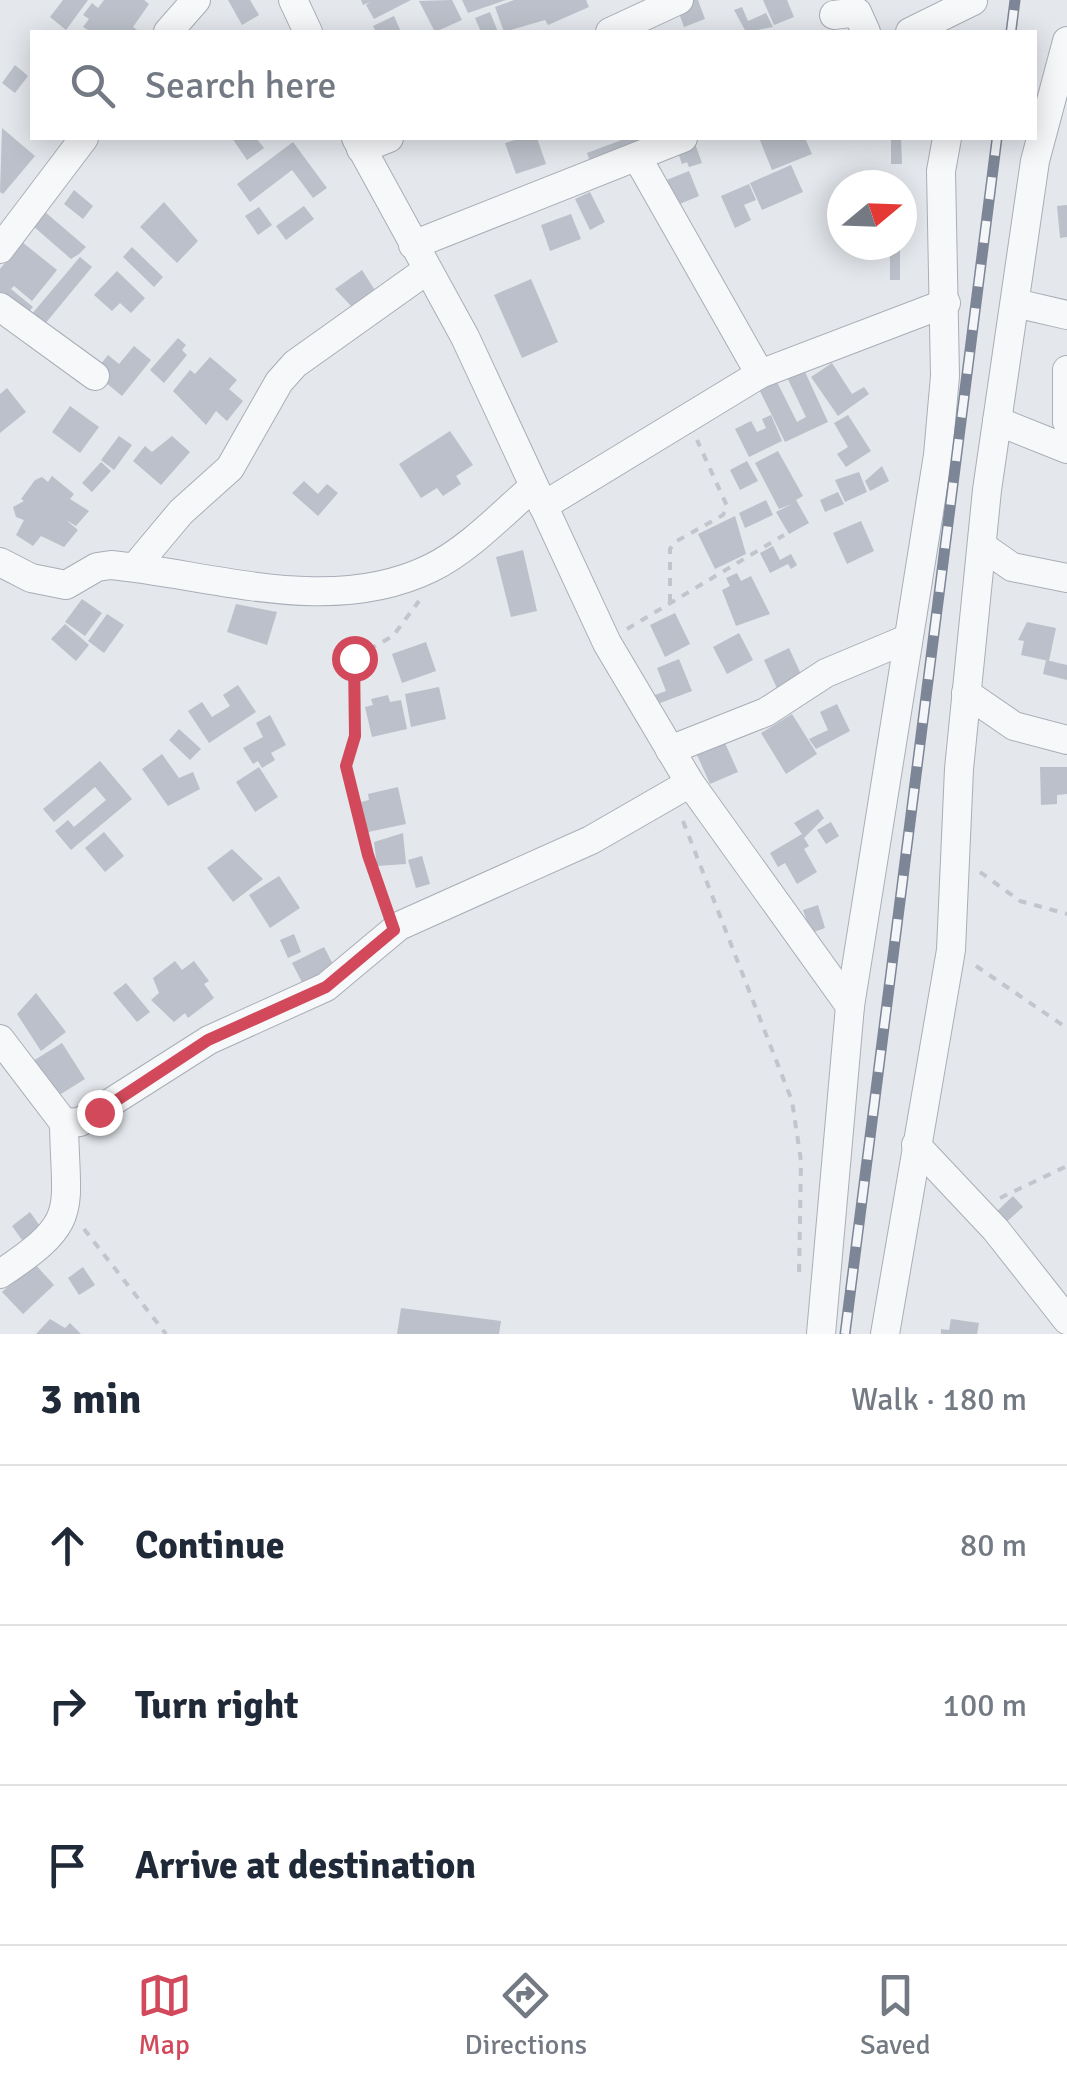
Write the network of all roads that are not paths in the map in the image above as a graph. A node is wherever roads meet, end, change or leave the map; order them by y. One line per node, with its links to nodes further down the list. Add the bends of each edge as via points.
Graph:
1 (196, 0): 6 (street)
2 (293, 0): 7 (street)
3 (678, 0): 8 (street)
4 (973, 1): 10 (street); 11 (street)
5 (834, 14): 9 (street, via 857,12)
6 (170, 30)
7 (307, 30)
8 (614, 30)
9 (865, 30)
10 (914, 30)
11 (969, 30)
12 (1067, 41): 20 (street, via 1035,162)
13 (82, 140): 18 (street)
14 (679, 140): 17 (street)
15 (947, 140): 21 (street, via 941,172)
16 (358, 143): 19 (street)
17 (637, 157): 19 (street); 25 (street)
18 (4, 236)
19 (420, 258): 30 (street, via 465,337); 33 (street, via 295,364 230,468 169,524)
20 (1015, 303): 23 (street); 27 (street)
21 (946, 304): 25 (street); 35 (street, via 938,455)
22 (0, 306): 26 (street)
23 (1067, 315)
24 (1067, 370): 28 (street)
25 (760, 374): 30 (street)
26 (95, 376)
27 (997, 420): 29 (street); 31 (street)
28 (1067, 422)
29 (1067, 448)
30 (538, 496): 33 (street, via 431,568 367,586 236,586); 38 (street, via 606,643)
31 (982, 546): 34 (street, via 1012,567); 36 (street)
32 (0, 562): 33 (street, via 66,586 97,567)
33 (135, 567)
34 (1067, 578)
35 (907, 638): 38 (street, via 826,673 766,712); 40 (street)
36 (966, 694): 37 (street, via 1014,726); 43 (street, via 950,950)
37 (1067, 740)
38 (670, 750): 39 (street)
39 (682, 788): 40 (street); 42 (street, via 591,840 394,930 326,987 220,1034 99,1112)
40 (850, 1006): 46 (street)
41 (0, 1039): 42 (street)
42 (64, 1123): 44 (street, via 68,1204 50,1239)
43 (916, 1145): 45 (street); 47 (street)
44 (0, 1274)
45 (1067, 1320)
46 (822, 1334)
47 (885, 1334)

